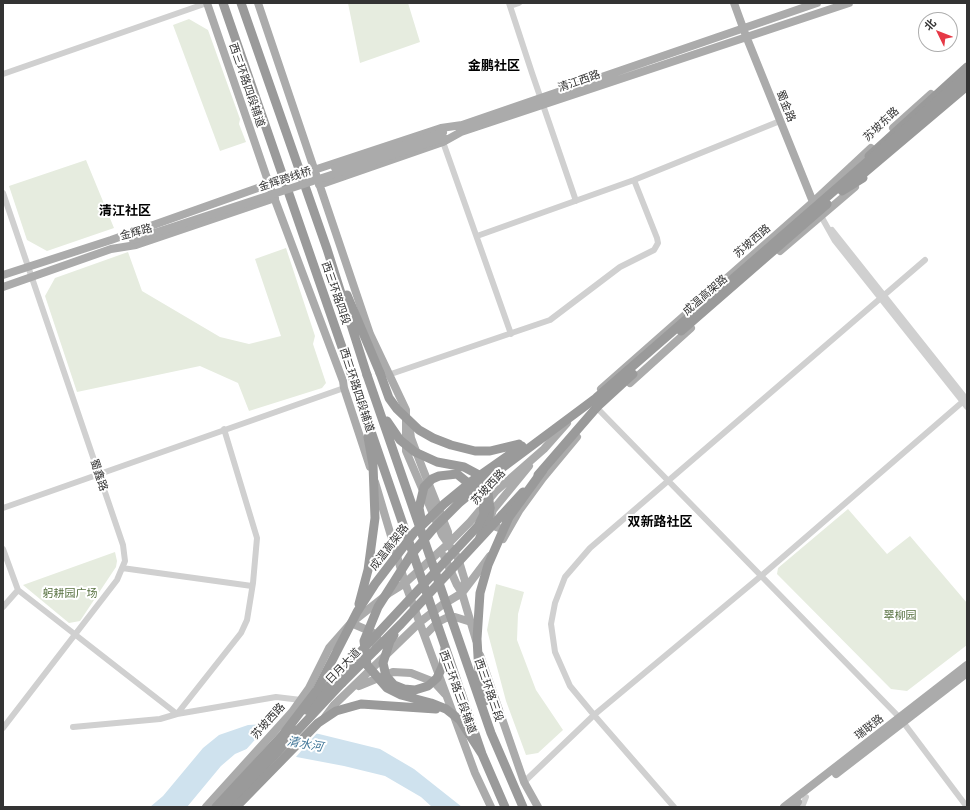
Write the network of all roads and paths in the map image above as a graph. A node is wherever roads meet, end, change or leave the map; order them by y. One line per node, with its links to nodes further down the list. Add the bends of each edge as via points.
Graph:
1 (207, 3): 13 (street); 24 (main road, 西三环路四段辅道)
2 (223, 3): 49 (highway, 西三环路四段, bridge)
3 (258, 3): 21 (main road)
4 (519, 3): 8 (street)
5 (734, 3): 10 (main road, 蜀金路)
6 (817, 3): 10 (main road, 清江西路)
7 (849, 3): 10 (main road, 清江西路)
8 (510, 4): 17 (street)
9 (242, 5): 36 (highway, 西三环路四段)
10 (744, 32): 17 (main road, 清江西路); 18 (main road, 蜀金路)
11 (967, 63): 30 (main road, 苏坡东路)
12 (967, 67): 22 (highway, bridge, via 878,146)
13 (3, 74)
14 (967, 75): 22 (highway, 成温高架路, bridge)
15 (967, 86): 26 (highway, 成温高架路, bridge)
16 (967, 91): 26 (highway, bridge, via 874,171); 31 (main road)
17 (541, 101): 19 (main road, 清江西路); 29 (street)
18 (780, 121): 23 (street); 30 (main road, 蜀金路)
19 (461, 128): 20 (main road); 21 (main road, 清江西路, via 441,128)
20 (443, 137): 25 (main road); 32 (street); 33 (main road, 金辉跨线桥, bridge)
21 (314, 170): 25 (main road)
22 (850, 176): 51 (highway, 成温高架路, bridge, via 596,398)
23 (634, 180): 29 (street); 43 (street, via 657,238 658,243 654,250 620,267 556,317)
24 (269, 184): 28 (main road, 西三环路四段辅道); 34 (main road, 金辉路)
25 (319, 185): 44 (main road)
26 (842, 191): 55 (highway, 成温高架路, bridge, via 632,374 597,407)
27 (3, 193): 38 (street, 蜀鑫路)
28 (275, 198): 35 (main road, 金辉路, via 136,244); 45 (main road, 西三环路四段辅道)
29 (576, 201): 32 (street)
30 (812, 204): 31 (main road, 蜀金路); 54 (main road, 苏坡西路, via 609,380)
31 (821, 216): 42 (street); 48 (main road)
32 (477, 236): 43 (street)
33 (135, 237): 34 (main road); 35 (main road)
34 (111, 240): 38 (main road, 金辉路)
35 (111, 249): 40 (main road, 金辉路)
36 (327, 249): 44 (highway); 50 (highway, 西三环路四段, bridge)
37 (925, 260): 42 (street)
38 (28, 266): 39 (main road, 金辉路); 40 (street, 蜀鑫路)
39 (3, 275)
40 (31, 278): 41 (main road, 金辉路); 56 (street, 蜀鑫路)
41 (3, 287)
42 (881, 296): 46 (street); 57 (street)
43 (511, 334): 44 (street)
44 (384, 374): 53 (highway, bridge, via 390,398 398,409 420,430 433,438 475,451 490,451); 61 (main road, via 406,410 406,451 442,535)
45 (344, 388): 52 (street); 68 (main road, 西三环路四段辅道, via 384,509)
46 (966, 399): 47 (street); 66 (street)
47 (967, 407)
48 (599, 410): 57 (street); 59 (main road, via 543,478)
49 (364, 412): 73 (highway, bridge, via 373,465 374,518 368,570); 80 (highway, 西三环路四段, bridge)
50 (381, 413): 60 (highway, bridge, via 400,440 415,452 437,462 464,467 479,475 488,493 490,508 489,517); 63 (highway, 西三环路四段, bridge)
51 (561, 423): 53 (highway, 成温高架路, bridge); 88 (highway, bridge, via 494,474 433,529 395,577 378,607 364,640 367,665 387,688 446,709)
52 (224, 429): 56 (street); 69 (street, via 257,538)
53 (532, 440): 73 (highway, 成温高架路, bridge, via 472,480 414,533 375,584)
54 (544, 449): 59 (main road, via 493,510 491,516 496,527 502,529); 61 (main road, 苏坡西路, via 496,491)
55 (544, 470): 60 (highway, 成温高架路, bridge); 93 (highway, bridge, via 509,517 488,565 480,593 476,639 479,673)
56 (98, 473): 58 (street); 65 (street, 蜀鑫路, via 123,545 125,561)
57 (668, 483): 66 (street); 87 (street, via 590,548 565,577 555,603 551,624 555,652 570,686)
58 (3, 508)
59 (510, 526): 71 (main road)
60 (478, 542): 77 (highway, 日月大道, bridge)
61 (449, 543): 64 (main road, 苏坡西路); 71 (main road, via 463,572 465,581)
62 (3, 548): 70 (street)
63 (427, 548): 67 (highway, 西三环路四段, bridge); 92 (highway, bridge, via 419,508 424,487 439,476 457,474 482,497 484,514 478,526)
64 (440, 551): 68 (main road, 苏坡西路); 71 (main road)
65 (122, 568): 69 (street); 78 (street, 蜀鑫路, via 117,580)
66 (761, 576): 87 (street); 89 (street)
67 (438, 579): 93 (highway, 西三环路三段, bridge)
68 (405, 583): 74 (main road, 西三环路三段辅道); 76 (main road, 苏坡西路)
69 (252, 586): 86 (street, via 247,620 241,633)
70 (18, 590): 72 (street); 78 (street)
71 (462, 593): 74 (main road); 75 (main road)
72 (3, 607)
73 (358, 612): 92 (highway, 成温高架路, bridge, via 317,690)
74 (420, 622): 79 (main road, 西三环路三段辅道); 83 (main road)
75 (471, 622): 79 (main road, via 455,617 446,618); 95 (main road)
76 (351, 623): 83 (main road, via 372,632 378,639 374,654); 85 (main road, 苏坡西路, via 329,648)
77 (401, 624): 80 (highway, bridge, via 390,641 383,663 386,676 404,689 415,690 428,686 438,678 443,665); 99 (highway, 日月大道, bridge)
78 (75, 635): 86 (street); 91 (street, 蜀鑫路)
79 (425, 635): 84 (main road, 西三环路三段辅道)
80 (445, 645): 94 (highway, bridge)
81 (967, 665): 89 (main road, 瑞联路)
82 (967, 673): 89 (main road, 瑞联路)
83 (353, 689): 84 (main road, via 393,672 411,673 434,682); 101 (main road, bridge, via 334,705)
84 (448, 698): 102 (main road, 西三环路三段辅道)
85 (301, 700): 86 (street, via 276,697); 97 (main road, 苏坡西路)
86 (176, 714): 90 (street, via 160,719)
87 (594, 716): 95 (street); 106 (street)
88 (459, 720): 94 (highway, bridge); 100 (highway, bridge, via 440,710 427,708 361,704 336,711 318,723)
89 (902, 720): 96 (main road, 瑞联路); 96 (main road, 瑞联路); 108 (street)
90 (74, 727)
91 (3, 728)
92 (285, 732): 98 (highway)
93 (491, 733): 104 (highway, 西三环路三段, bridge)
94 (482, 754): 103 (highway, bridge)
95 (524, 782): 105 (main road)
96 (796, 804): 107 (main road, 瑞联路)
97 (206, 807)
98 (216, 807)
99 (226, 807)
100 (236, 807)
101 (241, 807)
102 (491, 807)
103 (505, 807)
104 (523, 807)
105 (538, 807)
106 (674, 807)
107 (783, 807)
108 (967, 807)

